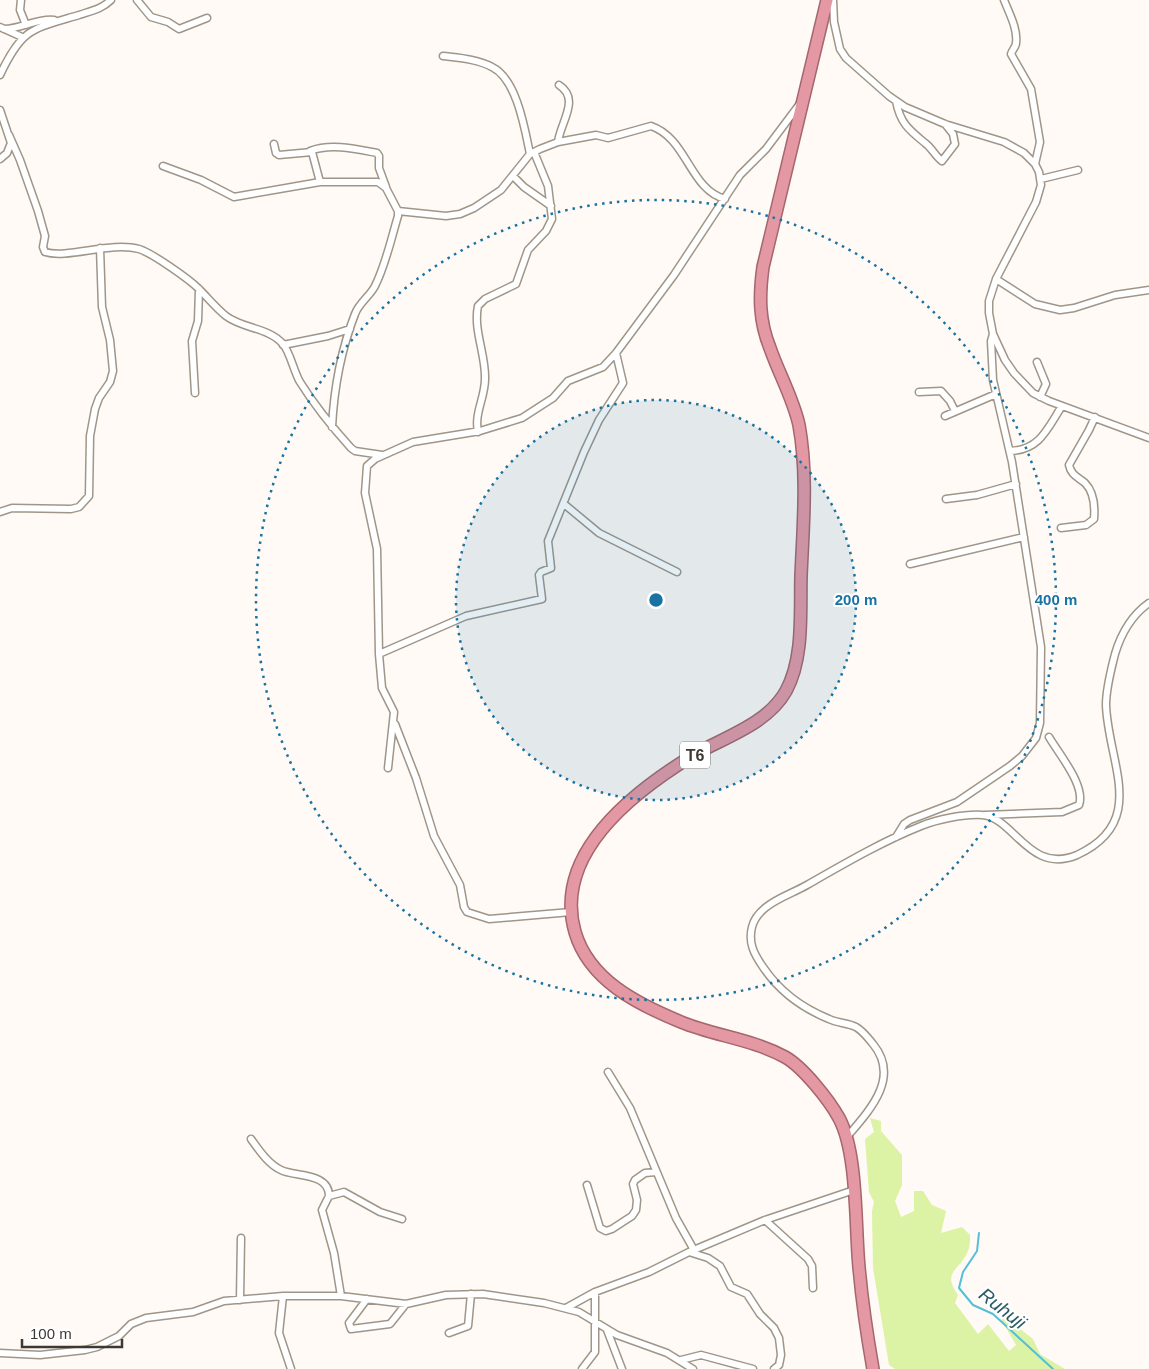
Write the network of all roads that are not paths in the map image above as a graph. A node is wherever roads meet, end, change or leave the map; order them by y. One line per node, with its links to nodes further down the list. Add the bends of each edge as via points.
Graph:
1 (21, 0): 9 (street, via 20,10)
2 (111, 0): 8 (street, via 98,9)
3 (137, 0): 7 (street, via 151,17 179,29)
4 (827, 0): 15 (highway, T6)
5 (833, 0): 16 (street, via 840,49 846,58)
6 (1004, 0): 25 (street, via 1016,34 1011,54 1031,88 1040,142)
7 (207, 18)
8 (59, 20): 9 (street); 11 (street)
9 (26, 25): 10 (street)
10 (2, 28): 11 (street)
11 (22, 36): 13 (street)
12 (443, 56): 23 (street, via 472,60 493,67 502,75 518,105)
13 (0, 75)
14 (559, 86): 20 (street, via 567,92 570,104)
15 (803, 100): 32 (street, via 740,175); 72 (highway, T6, via 763,267 760,302 764,332 793,403 801,446 803,530 799,633 793,677 784,695 754,723 668,772 610,821 581,859 570,895)
16 (896, 101): 18 (street); 18 (street, via 905,127 942,161 955,144 953,134)
17 (0, 110): 19 (street)
18 (945, 124): 25 (street, via 1004,142 1024,153)
19 (8, 135): 24 (street, via 10,148); 35 (street, via 38,212 45,236 45,252 54,254)
20 (558, 142): 23 (street); 32 (street, via 596,135 608,138 648,126 655,127 677,146 712,194)
21 (274, 144): 22 (street, via 279,155)
22 (310, 151): 30 (street, via 314,154); 31 (street, via 323,147 377,153)
23 (532, 153): 28 (street); 33 (street, via 548,186)
24 (0, 159)
25 (1035, 164): 29 (street)
26 (163, 166): 30 (street, via 233,196)
27 (1078, 170): 29 (street)
28 (513, 176): 33 (street); 34 (street, via 496,194 460,214 446,216)
29 (1041, 179): 36 (street, via 1036,202)
30 (320, 182): 31 (street, via 371,181)
31 (386, 188): 34 (street)
32 (725, 199): 42 (street)
33 (551, 206): 53 (street, via 550,225 528,250 516,284 485,299 478,306 485,376 485,394 476,417)
34 (398, 211): 39 (street, via 381,273 371,293 356,311)
35 (100, 248): 37 (street, via 136,248); 60 (street, via 102,307 113,372 95,409 90,436 89,496 79,507 71,509 12,508)
36 (996, 279): 38 (street, via 1035,304 1060,310 1115,295); 40 (street, via 989,301)
37 (199, 289): 41 (street, via 226,316 259,329); 45 (street, via 198,321 192,341)
38 (1149, 290)
39 (350, 329): 41 (street); 52 (street, via 334,395)
40 (993, 334): 46 (street, via 992,370); 47 (street, via 1014,374)
41 (283, 344): 52 (street, via 299,380)
42 (616, 353): 53 (street, via 603,367 568,381 553,398 528,415); 59 (street, via 622,384 599,420 576,468)
43 (1037, 362): 47 (street, via 1046,384)
44 (919, 392): 49 (street, via 941,391)
45 (195, 393)
46 (996, 394): 49 (street); 55 (street)
47 (1040, 397): 48 (street)
48 (1062, 406): 51 (street); 55 (street, via 1033,446)
49 (955, 411): 50 (street)
50 (945, 416)
51 (1094, 416): 54 (street); 61 (street, via 1068,465 1071,473 1091,492 1094,519 1086,525)
52 (332, 427): 56 (street, via 353,450)
53 (478, 432): 56 (street, via 413,442)
54 (1149, 438)
55 (1010, 451): 57 (street)
56 (383, 455): 66 (street, via 370,463 365,473 365,493 377,549)
57 (1016, 484): 58 (street); 62 (street)
58 (946, 499)
59 (564, 504): 64 (street, via 599,533); 66 (street, via 548,541 551,568 540,573 541,600 466,616)
60 (0, 512)
61 (1062, 528)
62 (1024, 536): 63 (street); 71 (street, via 1042,647 1041,704 1036,738 1010,766 964,798 910,820)
63 (910, 564)
64 (677, 572)
65 (1149, 604): 70 (street, via 1131,620 1121,637 1108,686 1107,714 1122,793 1120,814 1112,829 1076,856 1056,860 1038,854)
66 (379, 654): 67 (street, via 382,688 392,704)
67 (395, 723): 69 (street); 72 (street, via 434,836 458,880 467,912 489,919)
68 (1049, 737): 70 (street, via 1080,788 1079,805 1062,812)
69 (388, 768)
70 (984, 815): 71 (street, via 923,825)
71 (895, 838): 74 (street, via 770,904 756,917 752,928 752,950 775,984 809,1010 860,1030 885,1063 885,1075 876,1099)
72 (571, 912): 74 (highway, T6, via 587,959 612,987 682,1023 757,1044 788,1059 833,1109)
73 (608, 1072): 76 (street, via 630,1108)
74 (846, 1138): 78 (highway, T6)
75 (251, 1139): 79 (street, via 276,1167 320,1181 328,1189)
76 (656, 1172): 77 (street, via 645,1173 635,1180 636,1210 612,1230 600,1228); 83 (street)
77 (587, 1185)
78 (854, 1190): 81 (street); 104 (highway, T6, via 859,1266)
79 (329, 1196): 80 (street, via 344,1192 380,1212); 88 (street, via 322,1210)
80 (402, 1218)
81 (765, 1220): 83 (street); 84 (street, via 808,1259 812,1266)
82 (241, 1238): 90 (street)
83 (691, 1251): 85 (street, via 649,1272); 103 (street, via 720,1266 731,1288 747,1294 774,1328 781,1355 779,1365)
84 (813, 1288)
85 (595, 1292): 92 (street); 93 (street)
86 (471, 1294): 91 (street, via 446,1295); 92 (street, via 496,1295); 95 (street, via 468,1326)
87 (283, 1296): 88 (street); 90 (street); 98 (street, via 279,1333)
88 (341, 1296): 89 (street)
89 (367, 1298): 91 (street); 91 (street, via 349,1323 351,1329 392,1324)
90 (240, 1300): 96 (street, via 215,1303 193,1312 146,1318 131,1324 119,1336 85,1350 40,1355)
91 (406, 1304)
92 (566, 1308): 93 (street)
93 (596, 1322): 94 (street); 99 (street, via 595,1352)
94 (607, 1330): 97 (street); 100 (street)
95 (449, 1333)
96 (0, 1353)
97 (681, 1360): 101 (street); 102 (street, via 701,1355)
98 (291, 1369)
99 (582, 1369)
100 (622, 1369)
101 (693, 1369)
102 (753, 1369)
103 (774, 1369)
104 (874, 1369)

